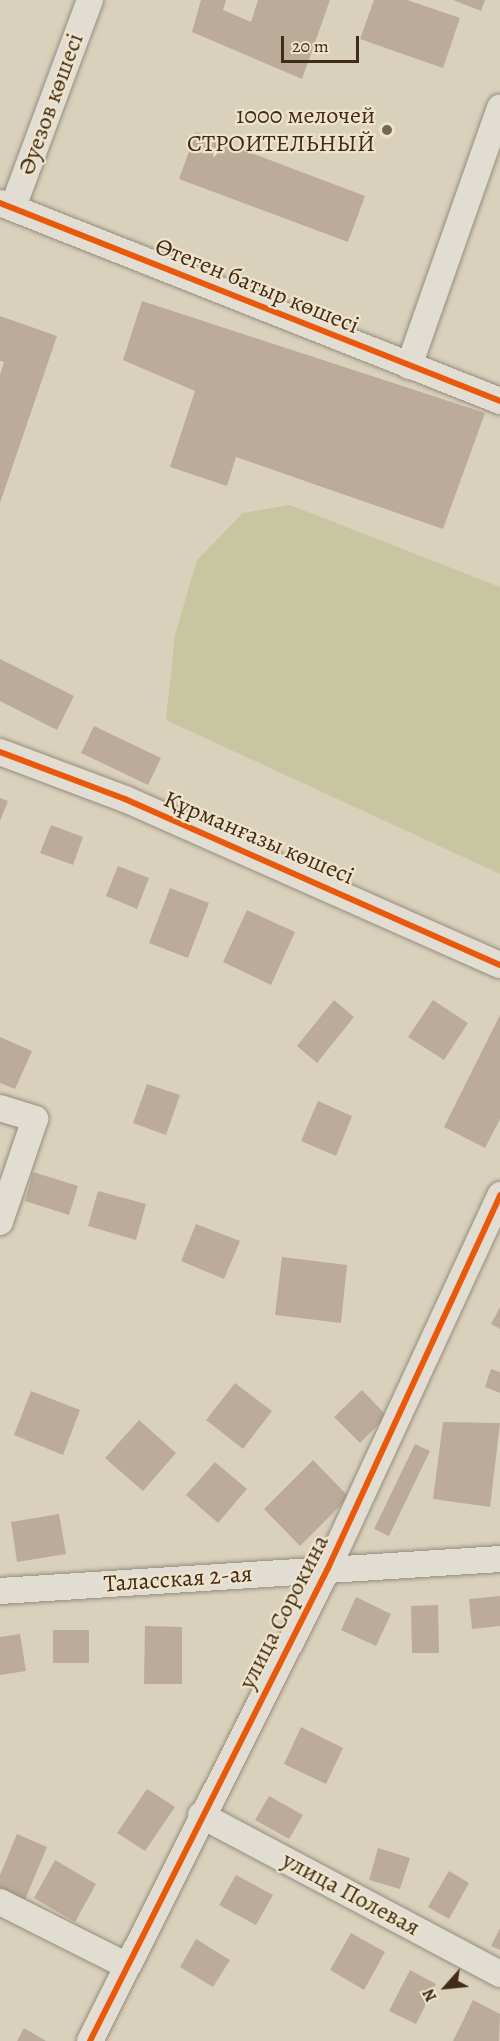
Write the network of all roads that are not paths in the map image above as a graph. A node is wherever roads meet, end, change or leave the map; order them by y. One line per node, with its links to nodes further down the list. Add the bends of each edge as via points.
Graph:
1 (90, 0): 3 (street, Әуезов көшесі)
2 (500, 108): 4 (street)
3 (6, 205): 4 (street, Өтеген батыр көшесі)
4 (409, 366): 5 (street, Өтеген батыр көшесі)
5 (500, 401)
6 (0, 752): 7 (street, Құрманғазы көшесі, via 125,800)
7 (500, 965)
8 (0, 1108): 10 (street, via 35,1119)
9 (500, 1195): 12 (street, улица Сорокина)
10 (0, 1222)
11 (500, 1560): 12 (street, Таласская 2-ая)
12 (328, 1568): 13 (street, Таласская 2-ая); 14 (street, улица Сорокина)
13 (0, 1591)
14 (201, 1815): 16 (street, улица Сорокина); 17 (street, улица Полевая)
15 (0, 1902): 16 (street)
16 (127, 1966): 18 (street, улица Сорокина)
17 (500, 1974)
18 (90, 2041)

